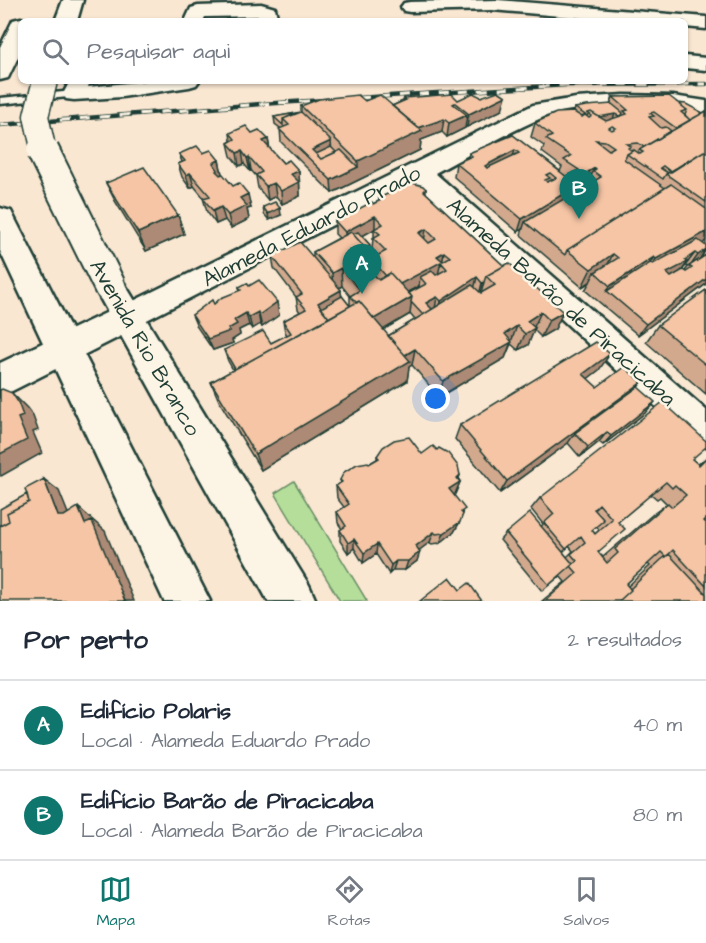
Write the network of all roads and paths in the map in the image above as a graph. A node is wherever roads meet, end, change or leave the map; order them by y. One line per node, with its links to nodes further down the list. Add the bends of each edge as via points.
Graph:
1 (73, 0): 3 (main road)
2 (410, 7): 6 (street, via 492,5)
3 (67, 18)
4 (195, 18): 5 (street, via 198,12 261,10 268,12)
5 (269, 18)
6 (643, 18)
7 (688, 22): 8 (street)
8 (706, 23)
9 (18, 32): 12 (main road)
10 (688, 62): 11 (street)
11 (706, 64)
12 (0, 74)
13 (44, 84): 20 (main road, Avenida Rio Branco, bridge, via 36,116 41,147)
14 (169, 84): 15 (street, via 122,91)
15 (77, 88): 16 (lane)
16 (0, 101)
17 (706, 108): 18 (street, Alameda Eduardo Prado, via 679,102 586,104 541,110)
18 (418, 172): 20 (street, Alameda Eduardo Prado); 23 (street, Alameda Barão de Piracicaba)
19 (0, 219): 21 (main road)
20 (119, 302): 21 (main road, Alameda Eduardo Prado); 25 (main road, Avenida Rio Branco)
21 (64, 347): 22 (main road, Alameda Eduardo Prado); 24 (main road)
22 (0, 380)
23 (706, 431)
24 (187, 601)
25 (293, 601)

